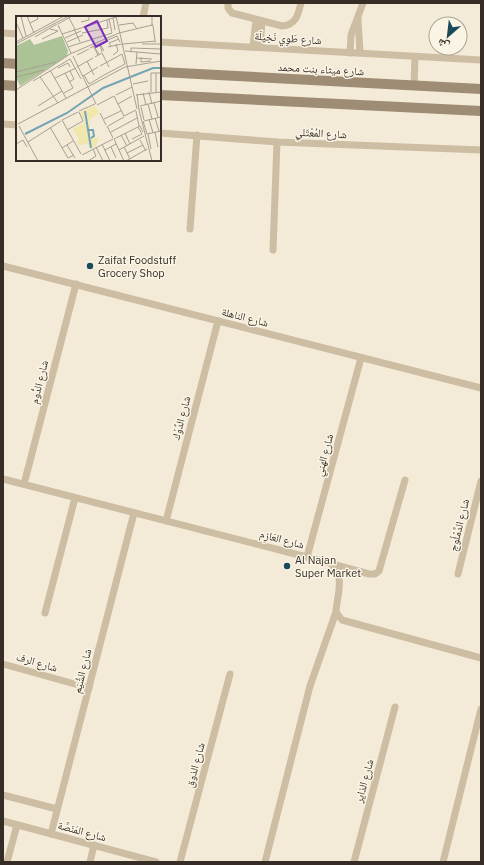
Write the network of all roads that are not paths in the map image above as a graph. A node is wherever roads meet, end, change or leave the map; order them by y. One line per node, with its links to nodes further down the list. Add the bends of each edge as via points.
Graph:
1 (146, 3): 5 (street)
2 (228, 3): 7 (street, via 232,13)
3 (301, 3): 7 (street, via 294,22 289,26)
4 (363, 3): 6 (street)
5 (143, 16)
6 (358, 18): 12 (street, via 351,35); 13 (street)
7 (259, 21): 11 (street)
8 (3, 33): 9 (street)
9 (16, 34)
10 (161, 42): 11 (street, شارع طَوِي نَخِيلَة)
11 (256, 47): 12 (street, شارع طَوِي نَخِيلَة)
12 (350, 53): 13 (street, شارع طَوِي نَخِيلَة)
13 (360, 53): 14 (street, شارع طَوِي نَخِيلَة)
14 (415, 57): 15 (street, شارع طَوِي نَخِيلَة); 21 (street)
15 (481, 60)
16 (3, 63): 17 (main road)
17 (16, 64)
18 (161, 72): 21 (main road, شارع ميثاء بنت محمد)
19 (3, 85): 20 (main road)
20 (16, 86)
21 (414, 86): 22 (main road, شارع ميثاء بنت محمد)
22 (481, 90)
23 (161, 95): 24 (main road)
24 (481, 111)
25 (3, 124): 26 (street)
26 (16, 125)
27 (161, 133): 28 (street, شارع المُعْتَلي)
28 (197, 135): 29 (street, شارع المُعْتَلي); 31 (street)
29 (277, 142): 30 (street, شارع المُعْتَلي); 32 (street)
30 (481, 150)
31 (190, 228)
32 (273, 250)
33 (3, 266): 34 (street, شارع الناهلة)
34 (76, 284): 35 (street, شارع الناهلة); 41 (street, شارع الدُّوم)
35 (218, 321): 36 (street, شارع الناهلة); 44 (street, شارع الدَّوْك)
36 (361, 358): 37 (street, شارع الناهلة); 45 (street, شارع الهني)
37 (481, 388)
38 (3, 479): 41 (street, شارع العَازِم)
39 (405, 480): 46 (street, شارع العَازِم, via 379,571 376,574 369,574)
40 (481, 481): 47 (street, شارع الدَّمْلُوج)
41 (24, 484): 42 (street, شارع العَازِم)
42 (75, 498): 43 (street, شارع العَازِم); 49 (street)
43 (134, 513): 44 (street, شارع العَازِم); 53 (street, شارع الشِّيَم)
44 (166, 521): 45 (street, شارع العَازِم)
45 (307, 557): 46 (street, شارع العَازِم)
46 (330, 563): 48 (street, via 336,568 340,581)
47 (458, 574)
48 (336, 612): 50 (street, via 347,623); 66 (street, via 310,686)
49 (45, 613)
50 (481, 658)
51 (3, 664): 53 (street, شارع الرف)
52 (230, 674): 65 (street, شارع الذوق)
53 (89, 688): 57 (street, شارع الشِّيَم)
54 (395, 707): 67 (street, شارع الذاير)
55 (481, 709): 68 (street)
56 (3, 795): 57 (street)
57 (57, 809): 60 (street, شارع الشِّيَم)
58 (3, 822): 59 (street, شارع المَنَصَّة)
59 (17, 825): 60 (street, شارع المَنَصَّة); 62 (street)
60 (51, 834): 61 (street, شارع المَنَصَّة)
61 (94, 845): 63 (street); 64 (street, شارع المَنَصَّة)
62 (7, 862)
63 (90, 862)
64 (156, 862)
65 (180, 862)
66 (265, 862)
67 (354, 862)
68 (443, 862)

